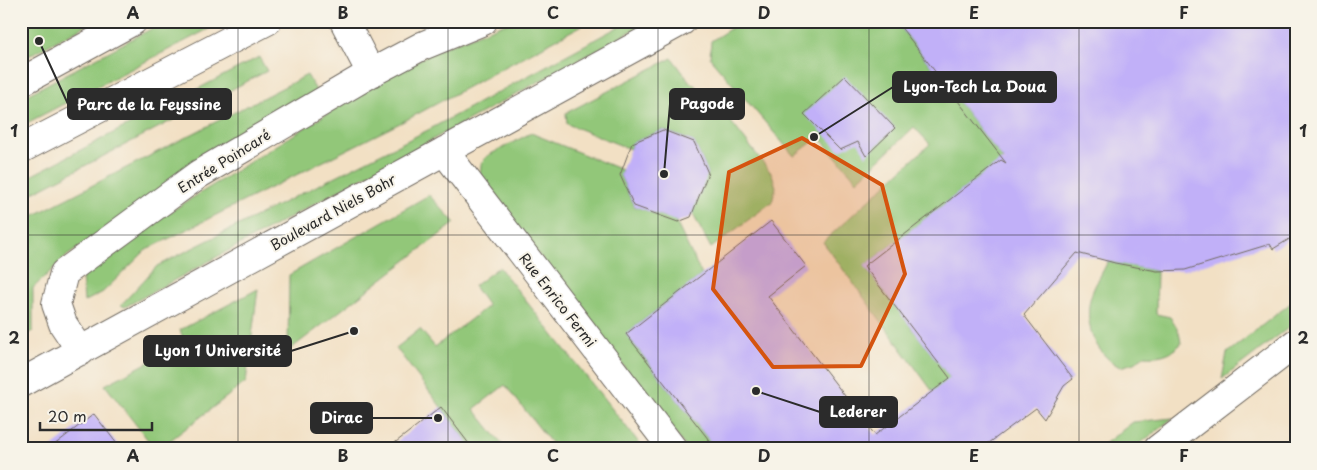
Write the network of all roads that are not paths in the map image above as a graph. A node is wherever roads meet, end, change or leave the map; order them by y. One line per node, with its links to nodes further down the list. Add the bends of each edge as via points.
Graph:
1 (133, 21): 7 (street)
2 (267, 21): 8 (street)
3 (344, 21): 6 (street)
4 (483, 21): 6 (street, Entrée Poincaré, via 422,46)
5 (682, 21): 9 (street, Boulevard Niels Bohr)
6 (371, 73): 11 (street, Entrée Poincaré, via 199,174 64,273 56,304 63,324)
7 (21, 82)
8 (21, 149)
9 (444, 152): 11 (street, Boulevard Niels Bohr); 13 (street, Rue Enrico Fermi)
10 (1296, 343): 14 (street)
11 (81, 351): 12 (street, Boulevard Niels Bohr)
12 (21, 384)
13 (673, 449)
14 (1158, 449)

